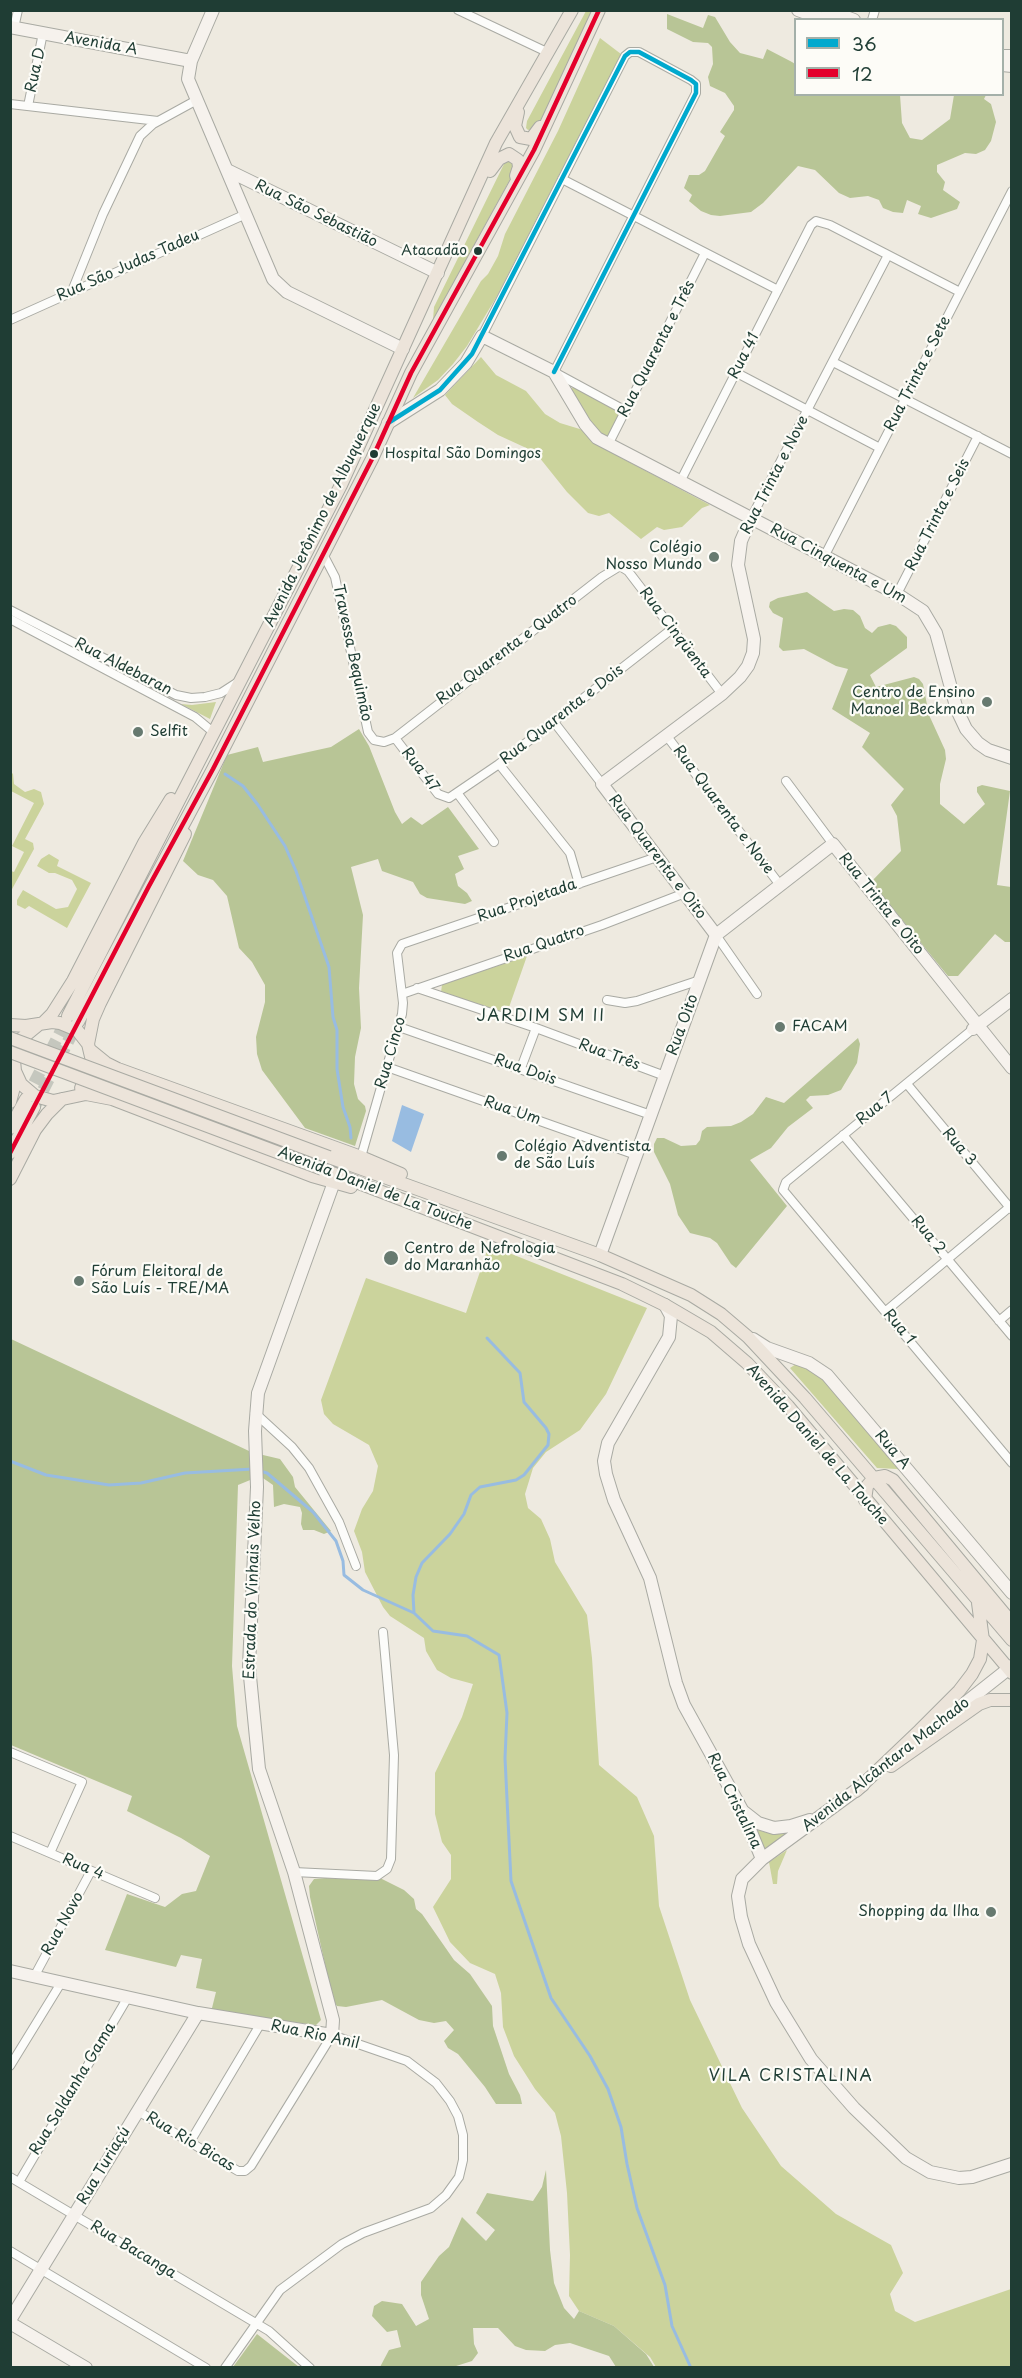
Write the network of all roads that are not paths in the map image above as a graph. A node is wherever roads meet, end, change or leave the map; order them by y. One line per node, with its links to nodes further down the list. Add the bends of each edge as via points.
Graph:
1 (18, 10): 10 (street)
2 (213, 10): 13 (street)
3 (458, 10): 12 (street)
4 (572, 10): 12 (main road, Avenida Jerônimo de Albuquerque)
5 (599, 10): 14 (main road, Avenida Jerônimo de Albuquerque)
6 (798, 10): 8 (street)
7 (827, 10): 9 (street)
8 (820, 18)
9 (849, 18)
10 (12, 28): 11 (street, Avenida A)
11 (43, 33): 13 (street, Avenida A); 17 (street, Rua D)
12 (549, 52): 14 (main road, via 516,117 515,128 520,137 528,140 536,136); 23 (main road, Avenida Jerônimo de Albuquerque, via 504,129)
13 (191, 60): 15 (street, via 188,79)
14 (567, 79): 25 (main road, Avenida Jerônimo de Albuquerque)
15 (195, 101): 18 (street); 19 (street)
16 (10, 104): 17 (street)
17 (28, 106): 18 (street)
18 (159, 121): 30 (street, via 143,131 126,162)
19 (226, 170): 22 (street); 28 (street, Rua São Sebastião)
20 (562, 179): 24 (street); 24 (street, via 625,56 639,52 691,80 696,84 696,93); 33 (street)
21 (1011, 191): 31 (street, Rua Trinta e Sete)
22 (246, 214): 30 (street, Rua São Judas Tadeu); 34 (street, via 279,286)
23 (464, 216): 25 (main road, via 496,161 509,154 516,157 518,170); 28 (main road, Avenida Jerônimo de Albuquerque)
24 (635, 216): 26 (street); 36 (street)
25 (496, 218): 41 (main road, Avenida Jerônimo de Albuquerque)
26 (705, 253): 29 (street); 40 (street, Rua Quarenta e Três)
27 (888, 255): 29 (street, Rua 41, via 816,221); 31 (street); 35 (street, Rua Trinta e Nove)
28 (438, 273): 34 (main road, Avenida Jerônimo de Albuquerque)
29 (778, 290): 37 (street, Rua 41)
30 (72, 291): 32 (street, Rua São Judas Tadeu)
31 (960, 292): 38 (street, Rua Trinta e Sete)
32 (10, 320)
33 (482, 336): 36 (street); 41 (street, via 466,363 440,390)
34 (404, 349): 55 (main road, Avenida Jerônimo de Albuquerque, via 341,485)
35 (833, 362): 38 (street); 39 (street, Rua Trinta e Nove)
36 (554, 372): 40 (street); 43 (street, Rua Cinquenta e Um, via 585,424)
37 (735, 372): 39 (street); 46 (street, Rua 41)
38 (905, 399): 42 (street); 44 (street, Rua Trinta e Sete)
39 (808, 410): 44 (street); 47 (street, Rua Trinta e Nove)
40 (626, 411): 43 (street, Rua Quarenta e Três)
41 (388, 423): 48 (main road, Avenida Jerônimo de Albuquerque)
42 (978, 436): 45 (street); 51 (street, Rua Trinta e Seis)
43 (608, 445): 46 (street, Rua Cinquenta e Um)
44 (879, 448): 49 (street, Rua Trinta e Sete)
45 (1011, 454)
46 (680, 482): 47 (street, Rua Cinquenta e Um)
47 (751, 519): 49 (street, Rua Cinquenta e Um); 56 (street, Rua Trinta e Nove, via 741,541 738,565 753,653 745,672)
48 (323, 554): 60 (street, Travessa Bequimão, via 335,577 368,732 374,740); 63 (main road, Avenida Jerônimo de Albuquerque)
49 (824, 557): 51 (street, Rua Cinquenta e Um)
50 (628, 571): 54 (street, Rua Cinqüenta); 60 (street, Rua Quarenta e Quatro, via 620,566 609,573)
51 (897, 594): 61 (street, Rua Cinquenta e Um, via 923,611 936,633 966,729 988,750)
52 (10, 610): 55 (street, Rua Aldebaran, via 176,694 191,698 214,695)
53 (10, 619): 58 (street, Rua Aldebaran, via 195,717)
54 (672, 629): 56 (street, Rua Cinqüenta); 57 (street, Rua Quarenta e Dois)
55 (239, 682): 58 (main road, Avenida Jerônimo de Albuquerque)
56 (722, 694): 59 (street, Rua Trinta e Nove)
57 (554, 722): 62 (street, Rua Quarenta e Dois); 65 (street, Rua Quarenta e Oito)
58 (213, 732): 63 (main road, Avenida Jerônimo de Albuquerque, via 73,1019); 82 (main road, via 144,843 64,997)
59 (666, 735): 65 (street, Rua Trinta e Nove); 71 (street, Rua Quarenta e Nove)
60 (391, 740): 66 (street, Rua 47, via 438,794)
61 (1011, 758)
62 (499, 764): 66 (street, Rua Quarenta e Dois); 70 (street, via 570,854)
63 (213, 769): 88 (main road, via 176,854 100,1003)
64 (786, 781): 68 (street, Rua Trinta e Oito)
65 (602, 784): 69 (street, Rua Quarenta e Oito)
66 (453, 796): 67 (street, Rua 47)
67 (494, 842)
68 (833, 844): 71 (street); 86 (street, Rua Trinta e Oito)
69 (657, 857): 70 (street, Rua Projetada); 72 (street, Rua Quarenta e Oito)
70 (579, 884): 74 (street, Rua Projetada)
71 (780, 885): 73 (street)
72 (685, 893): 73 (street, Rua Quarenta e Oito); 76 (street, Rua Quatro)
73 (716, 935): 75 (street, Rua Oito); 78 (street, Rua Quarenta e Oito)
74 (399, 947): 77 (street, Rua Cinco)
75 (700, 980): 80 (street, via 637,1001); 94 (street, Rua Oito)
76 (417, 988): 77 (street, Rua Quatro); 85 (street, Rua Três)
77 (402, 994): 84 (street, Rua Cinco)
78 (757, 994)
79 (1011, 999): 86 (street)
80 (607, 1000)
81 (1011, 1008): 86 (street)
82 (40, 1024): 83 (main road); 88 (main road, via 69,1026 77,1030); 93 (main road, via 21,1039)
83 (10, 1025)
84 (399, 1027): 90 (street, Rua Cinco); 91 (street, Rua Dois)
85 (536, 1028): 91 (street); 94 (street, Rua Três)
86 (977, 1030): 92 (street); 95 (street); 96 (street, Rua 7)
87 (10, 1038): 110 (main road, Avenida Daniel de La Touche, bridge)
88 (89, 1047): 97 (main road, via 90,1071 80,1089); 104 (main road, via 118,1069)
89 (10, 1052): 109 (main road, Avenida Daniel de La Touche, bridge)
90 (387, 1067): 103 (street, Rua Um); 104 (street, Rua Cinco)
91 (521, 1068): 99 (street, Rua Dois)
92 (1011, 1068)
93 (14, 1071): 97 (main road, via 35,1096 53,1101); 98 (main road)
94 (665, 1076): 99 (street, Rua Oito)
95 (1011, 1077)
96 (907, 1084): 101 (street, Rua 7); 108 (street, Rua 3)
97 (67, 1098): 105 (main road, via 46,1114); 106 (main road, via 86,1094 112,1099)
98 (10, 1102)
99 (651, 1115): 103 (street, Rua Oito)
100 (10, 1128): 102 (main road, via 30,1103)
101 (843, 1135): 107 (street, Rua 7, via 786,1182); 112 (street, Rua 2)
102 (10, 1153)
103 (636, 1155): 111 (street, Rua Oito)
104 (361, 1157): 110 (main road)
105 (10, 1179)
106 (334, 1182): 109 (main road); 119 (street, Estrada do Vinhais Velho, via 260,1383)
107 (784, 1192): 115 (street, Rua 1)
108 (1011, 1207): 112 (street)
109 (424, 1209): 113 (main road, Avenida Daniel de La Touche, via 622,1284)
110 (484, 1212): 111 (main road, Avenida Daniel de La Touche)
111 (600, 1255): 117 (main road, Avenida Daniel de La Touche, via 691,1295)
112 (947, 1259): 115 (street); 116 (street, Rua 2)
113 (665, 1305): 122 (main road, Avenida Daniel de La Touche, via 711,1332 747,1363); 134 (street, Rua Cristalina, via 671,1316 669,1337 608,1443 604,1461 614,1500 653,1585 684,1705)
114 (1011, 1310): 116 (street)
115 (886, 1311): 120 (street, Rua 1)
116 (999, 1321): 118 (street, Rua 2)
117 (748, 1336): 121 (main road, Avenida Daniel de La Touche); 124 (street, Rua A, via 827,1375)
118 (1011, 1336)
119 (255, 1413): 123 (street, via 309,1468 339,1522); 140 (street, Estrada do Vinhais Velho, via 257,1487 249,1655 254,1731 260,1776)
120 (1011, 1463)
121 (874, 1478): 122 (main road, via 867,1486); 125 (main road, Avenida Daniel de La Touche); 126 (main road, via 885,1476 893,1480)
122 (865, 1500): 128 (main road, Avenida Daniel de La Touche)
123 (356, 1566)
124 (1011, 1593)
125 (978, 1600): 128 (main road); 129 (main road, Avenida Daniel de La Touche)
126 (1010, 1623)
127 (383, 1632): 140 (street, via 394,1755 391,1859 387,1869 377,1876)
128 (983, 1640): 130 (main road, Avenida Daniel de La Touche); 133 (main road, via 980,1659 964,1685)
129 (1011, 1640)
130 (1010, 1669): 133 (street, Avenida Alcântara Machado)
131 (1011, 1700): 133 (main road, via 979,1704)
132 (10, 1752): 137 (street, via 82,1782)
133 (856, 1791): 135 (street, Avenida Alcântara Machado)
134 (741, 1809): 135 (street, via 758,1823 774,1828); 138 (street, Rua Cristalina)
135 (825, 1813): 138 (street, Avenida Alcântara Machado)
136 (10, 1836): 137 (street, Rua 4)
137 (50, 1853): 139 (street, Rua 4)
138 (762, 1859): 152 (street, Rua Cristalina, via 739,1884 746,1934 776,2002 822,2073 906,2158 930,2172 972,2177)
139 (92, 1871): 141 (street, Rua 4); 143 (street, Rua Novo)
140 (294, 1872): 148 (street, Estrada do Vinhais Velho, via 333,2020)
141 (155, 1898)
142 (10, 1971): 143 (street, Rua Rio Anil)
143 (34, 1977): 144 (street, Rua Rio Anil)
144 (61, 1983): 145 (street, Rua Rio Anil); 149 (street)
145 (128, 1997): 146 (street, Rua Rio Anil); 153 (street, Rua Saldanha Gama)
146 (198, 2013): 147 (street, Rua Rio Anil); 150 (street, Rua Turiaçú)
147 (261, 2023): 148 (street, Rua Rio Anil); 151 (street)
148 (332, 2035): 151 (street, Rua Rio Bicas, via 251,2166 238,2171); 158 (street, Rua Rio Anil, via 400,2057 436,2083 458,2116 463,2135 462,2169 457,2182 439,2202 342,2244 280,2290)
149 (10, 2066)
150 (138, 2111): 151 (street, Rua Rio Bicas); 154 (street, Rua Turiaçú)
151 (190, 2142)
152 (1011, 2164)
153 (15, 2179): 154 (street, Rua Bacanga)
154 (74, 2215): 156 (street, Rua Turiaçú); 158 (street, Rua Bacanga)
155 (10, 2251): 156 (street)
156 (41, 2269): 157 (street, Rua Turiaçú); 160 (street)
157 (10, 2321): 159 (street)
158 (256, 2324): 161 (street, Rua Rio Anil); 162 (street, Rua Bacanga, via 278,2337)
159 (86, 2367)
160 (206, 2367)
161 (225, 2367)
162 (310, 2367)

